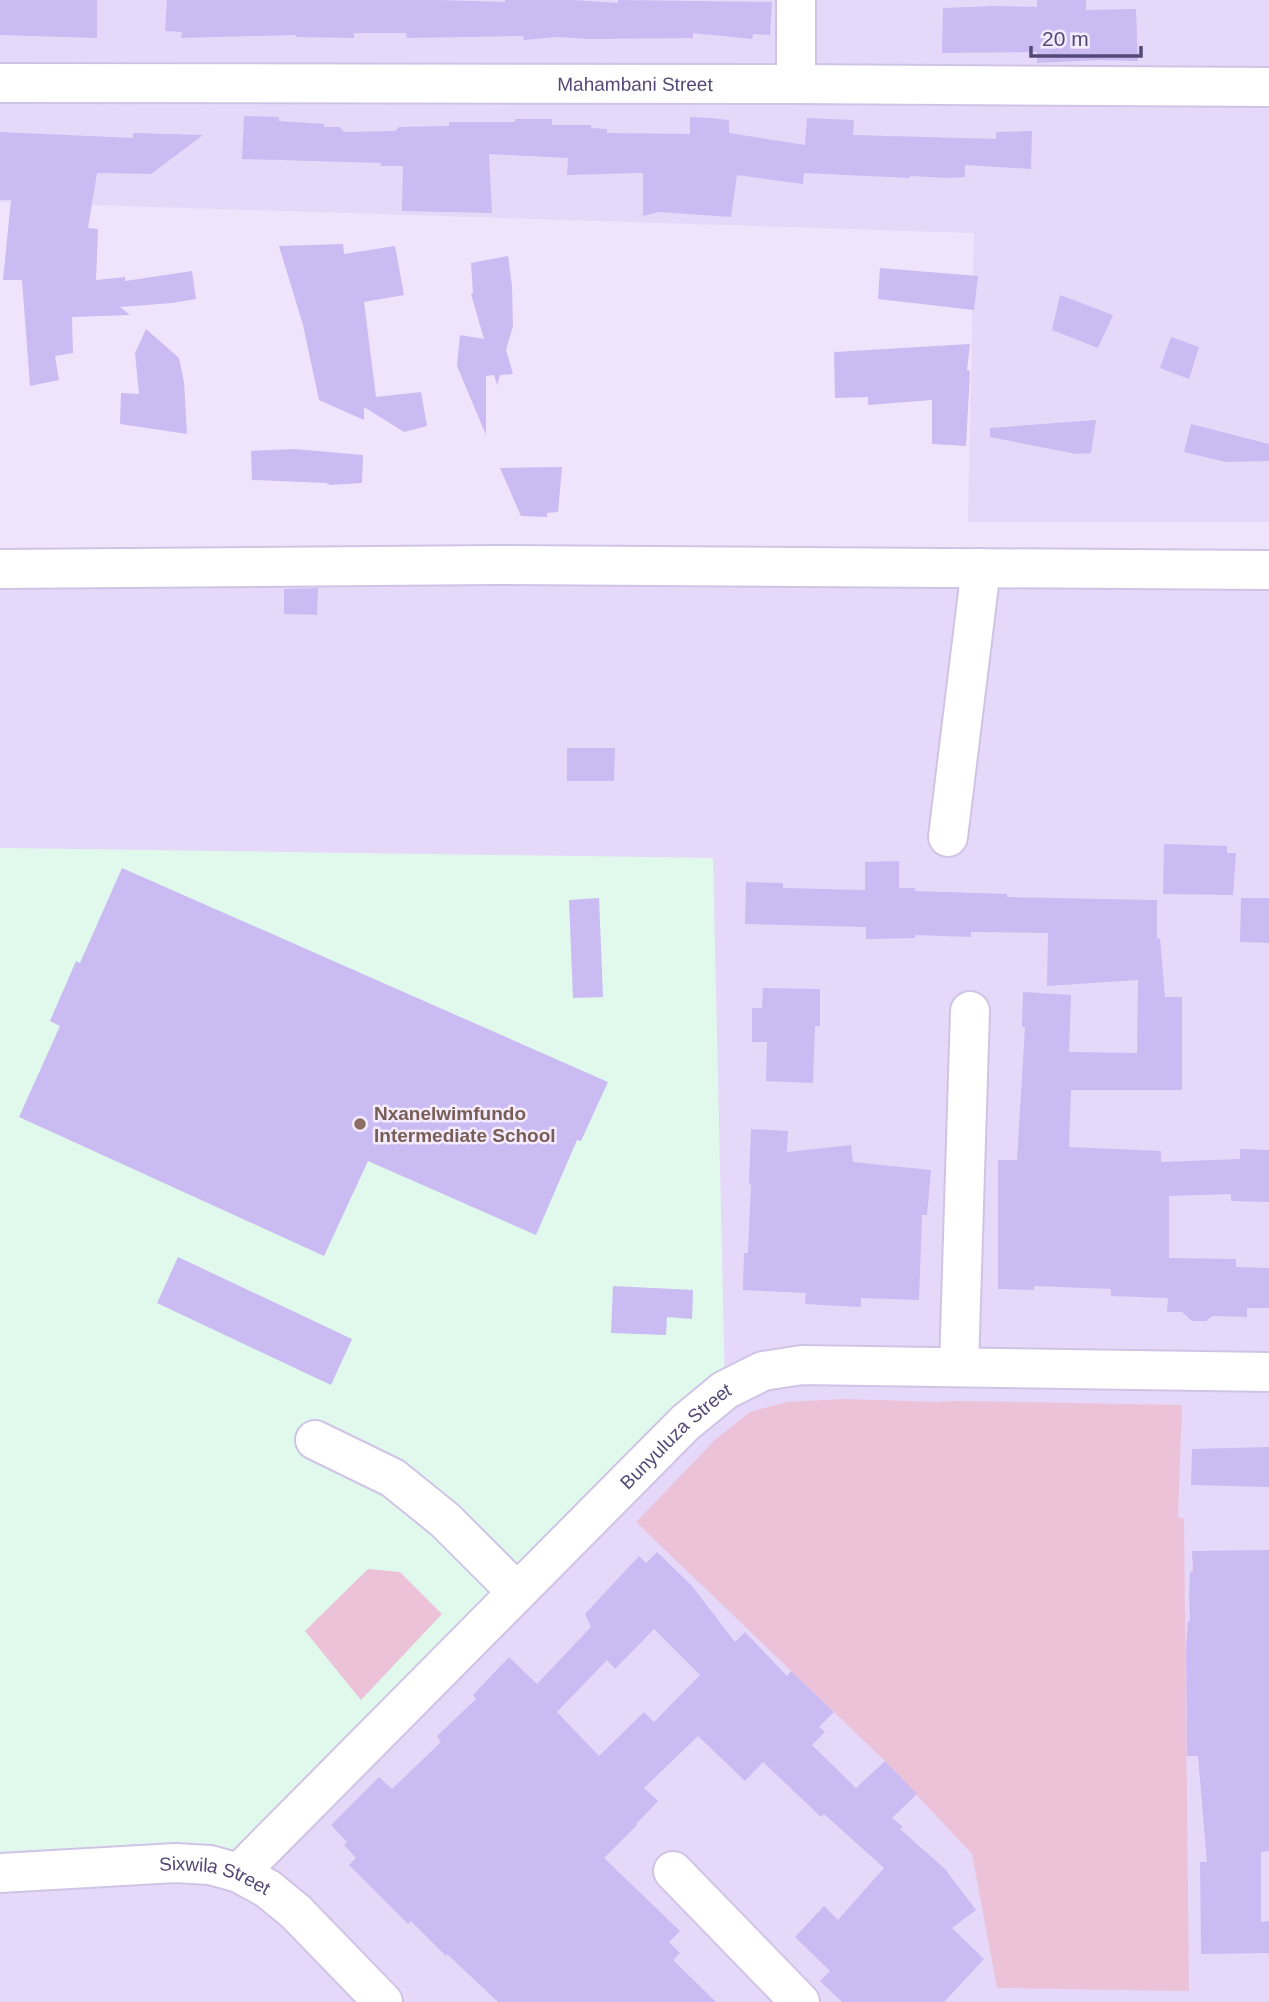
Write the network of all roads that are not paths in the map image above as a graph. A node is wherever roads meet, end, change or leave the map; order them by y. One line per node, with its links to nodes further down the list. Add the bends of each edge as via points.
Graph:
1 (796, 0): 3 (street)
2 (0, 83): 3 (street, Mahambani Street)
3 (796, 84): 4 (street, Mahambani Street)
4 (1269, 87)
5 (981, 568): 6 (street); 7 (street); 8 (street)
6 (0, 569)
7 (1269, 570)
8 (948, 837)
9 (970, 1011): 10 (street)
10 (959, 1367): 11 (street, Bunyuluza Street); 13 (street, Bunyuluza Street, via 802,1365 763,1371 725,1390 685,1423)
11 (1269, 1372)
12 (315, 1440): 13 (street, via 393,1478 445,1520)
13 (517, 1592): 16 (street, Bunyuluza Street)
14 (673, 1871): 18 (street)
15 (0, 1873): 16 (street, Sixwila Street, via 175,1863)
16 (239, 1873): 17 (street, Sixwila Street, via 268,1889 296,1913)
17 (383, 2002)
18 (800, 2002)

